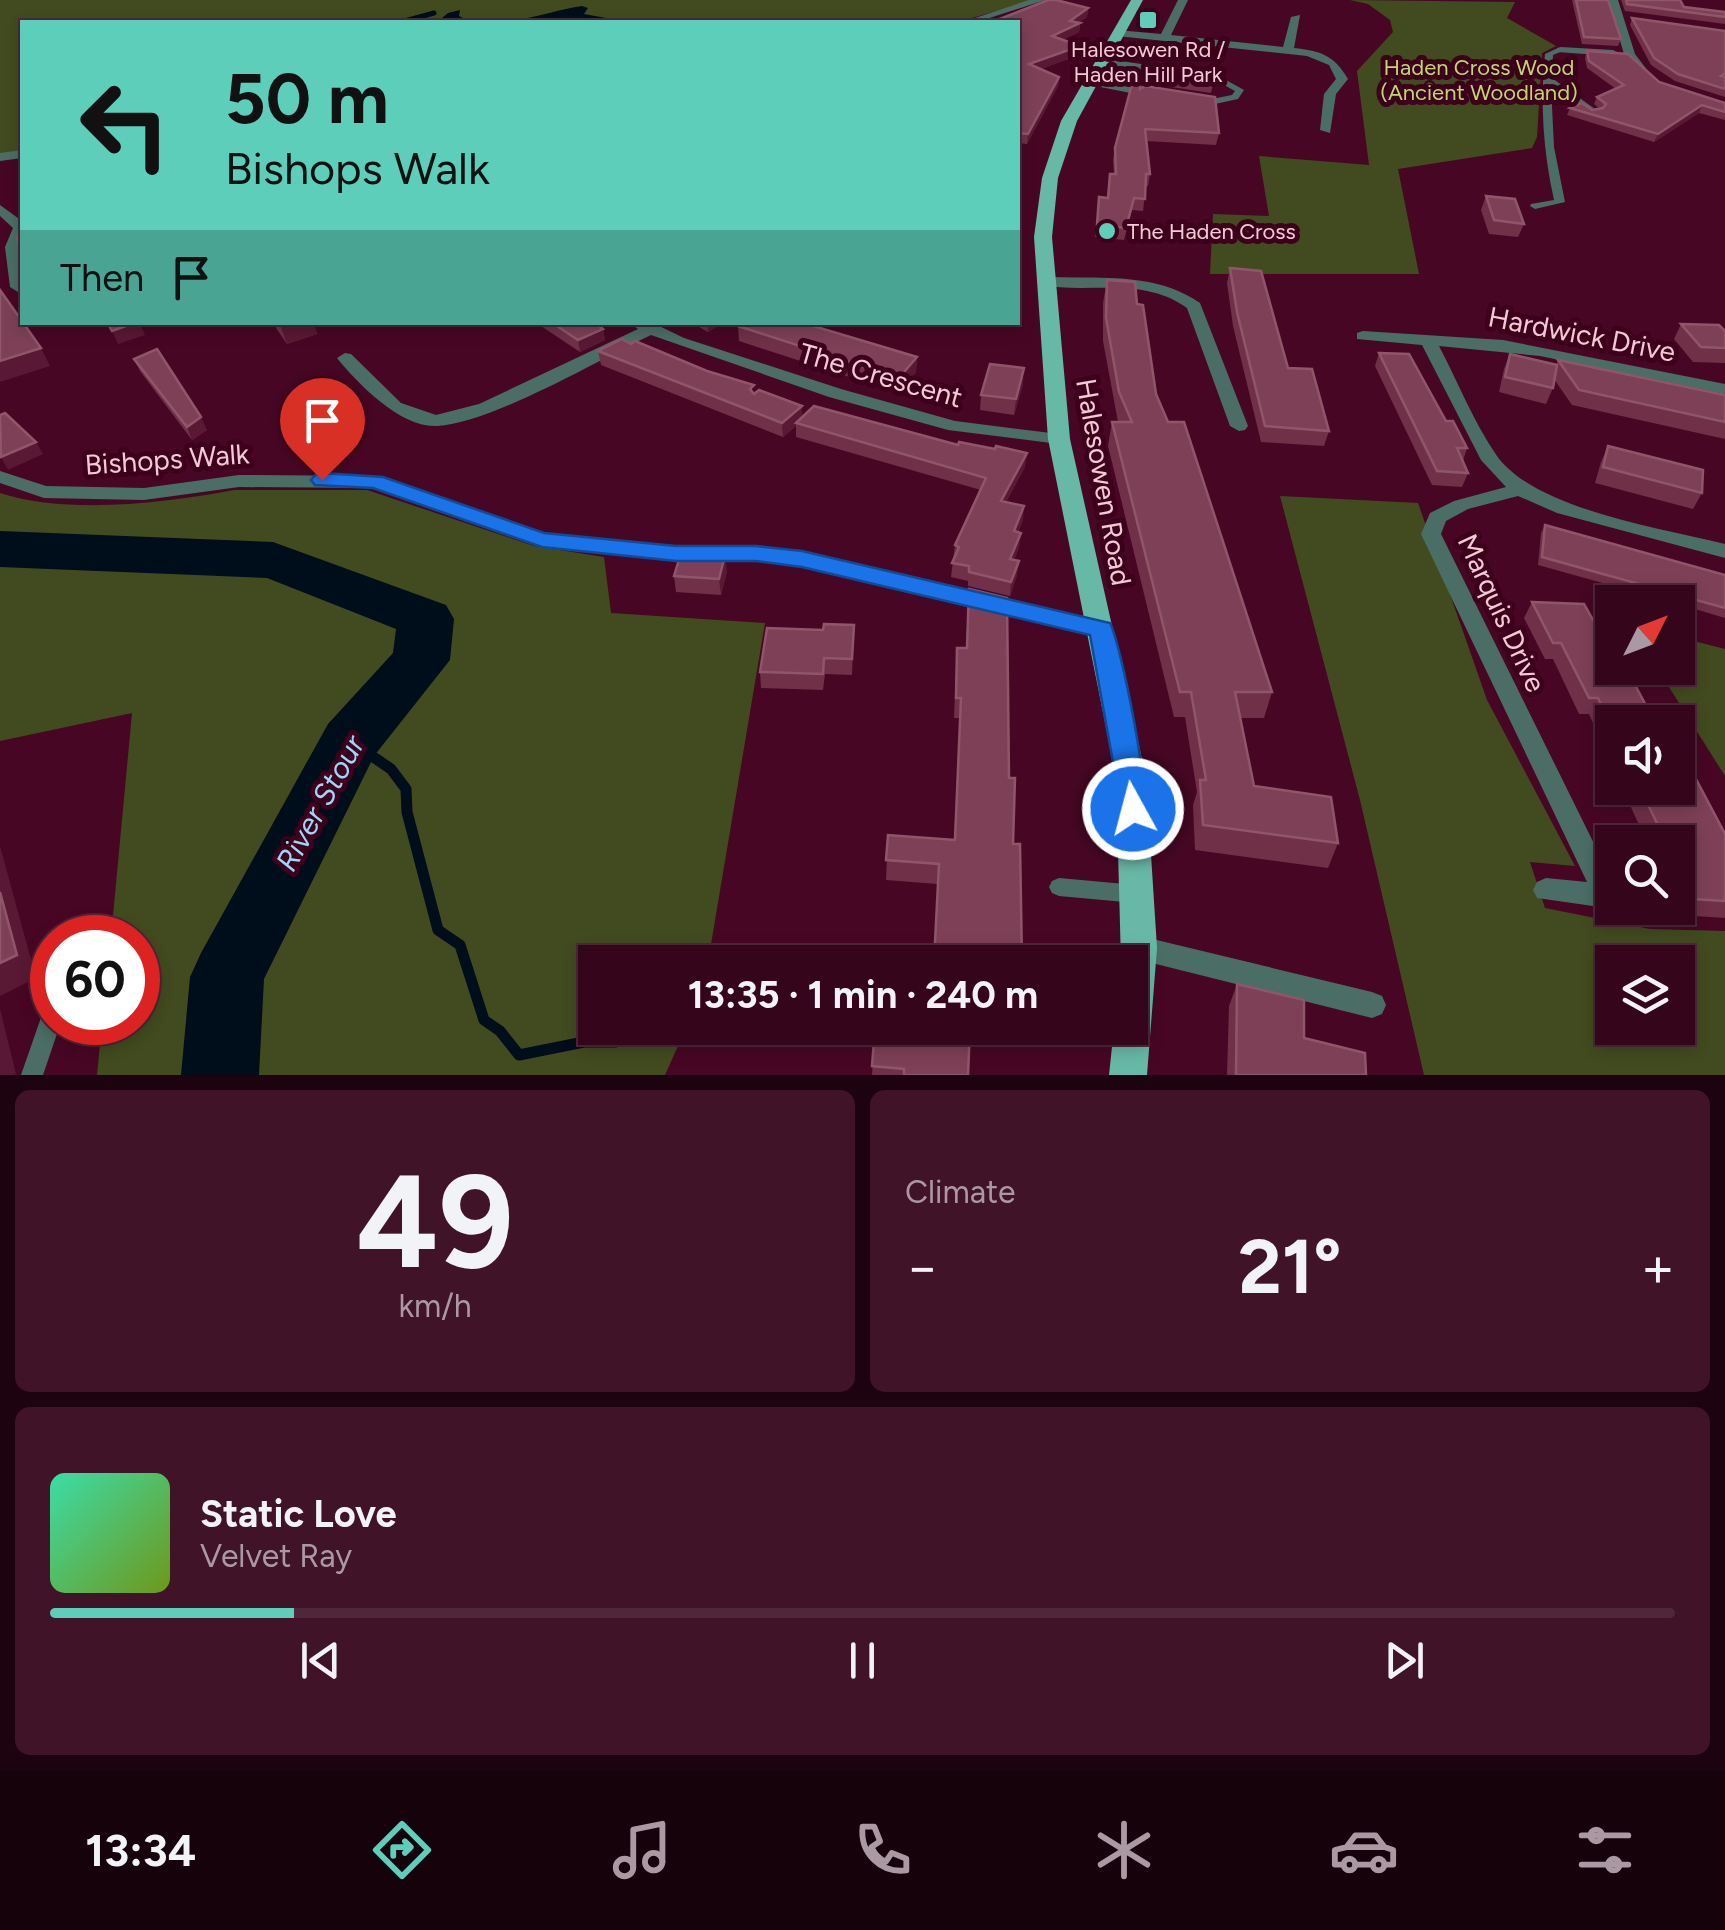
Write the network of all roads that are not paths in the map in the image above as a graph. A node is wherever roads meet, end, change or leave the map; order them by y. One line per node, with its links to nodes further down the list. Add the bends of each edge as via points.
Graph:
1 (1040, 0): 8 (street)
2 (1137, 0): 9 (main road, Halesowen Road)
3 (1182, 0): 10 (street)
4 (1612, 0): 5 (street)
5 (1616, 16): 7 (street); 13 (street)
6 (1296, 17): 11 (street)
7 (1634, 18)
8 (975, 20)
9 (1118, 33): 10 (street); 14 (main road, Halesowen Road)
10 (1166, 37): 11 (street)
11 (1288, 50): 21 (street, via 1322,57 1339,69 1342,79 1330,94)
12 (1560, 50): 13 (street); 15 (lane, via 1549,54)
13 (1630, 54): 16 (street)
14 (1100, 61): 17 (main road, Halesowen Road); 19 (lane, via 1218,78 1240,90 1231,99)
15 (1546, 79): 20 (lane); 22 (lane, via 1560,202)
16 (1655, 84)
17 (1086, 87): 18 (street); 26 (main road, Halesowen Road, via 1050,178)
18 (1165, 99)
19 (1209, 100)
20 (1594, 112)
21 (1326, 130)
22 (1536, 206)
23 (0, 208): 24 (street)
24 (20, 225)
25 (20, 231): 27 (street, via 12,247)
26 (1045, 282): 33 (street, via 1160,288 1186,298); 34 (main road, Halesowen Road)
27 (18, 288)
28 (642, 326): 31 (street, via 485,408 435,420 396,408); 34 (street, The Crescent, via 835,394 937,421)
29 (1363, 336): 30 (street, Hardwick Drive)
30 (1428, 342): 32 (street, Hardwick Drive, via 1517,347); 36 (street, via 1490,460)
31 (345, 358)
32 (1725, 389)
33 (1238, 426)
34 (1059, 439): 38 (main road, Halesowen Road)
35 (0, 477): 38 (street, Bishops Walk, via 44,492 124,494 239,481 376,482 542,540 802,559)
36 (1520, 489): 37 (street, via 1564,509); 41 (street, Marquis Drive, via 1437,516 1432,534 1607,896)
37 (1725, 551)
38 (1101, 629): 39 (main road, Halesowen Road, via 1130,776)
39 (1137, 884): 40 (lane); 42 (main road, Halesowen Road)
40 (1059, 887)
41 (1546, 890)
42 (1140, 945)
43 (1148, 950): 44 (street)
44 (1372, 1005)
45 (42, 1045): 47 (lane)
46 (1130, 1045): 48 (main road, Halesowen Road)
47 (32, 1075)
48 (1128, 1075)

